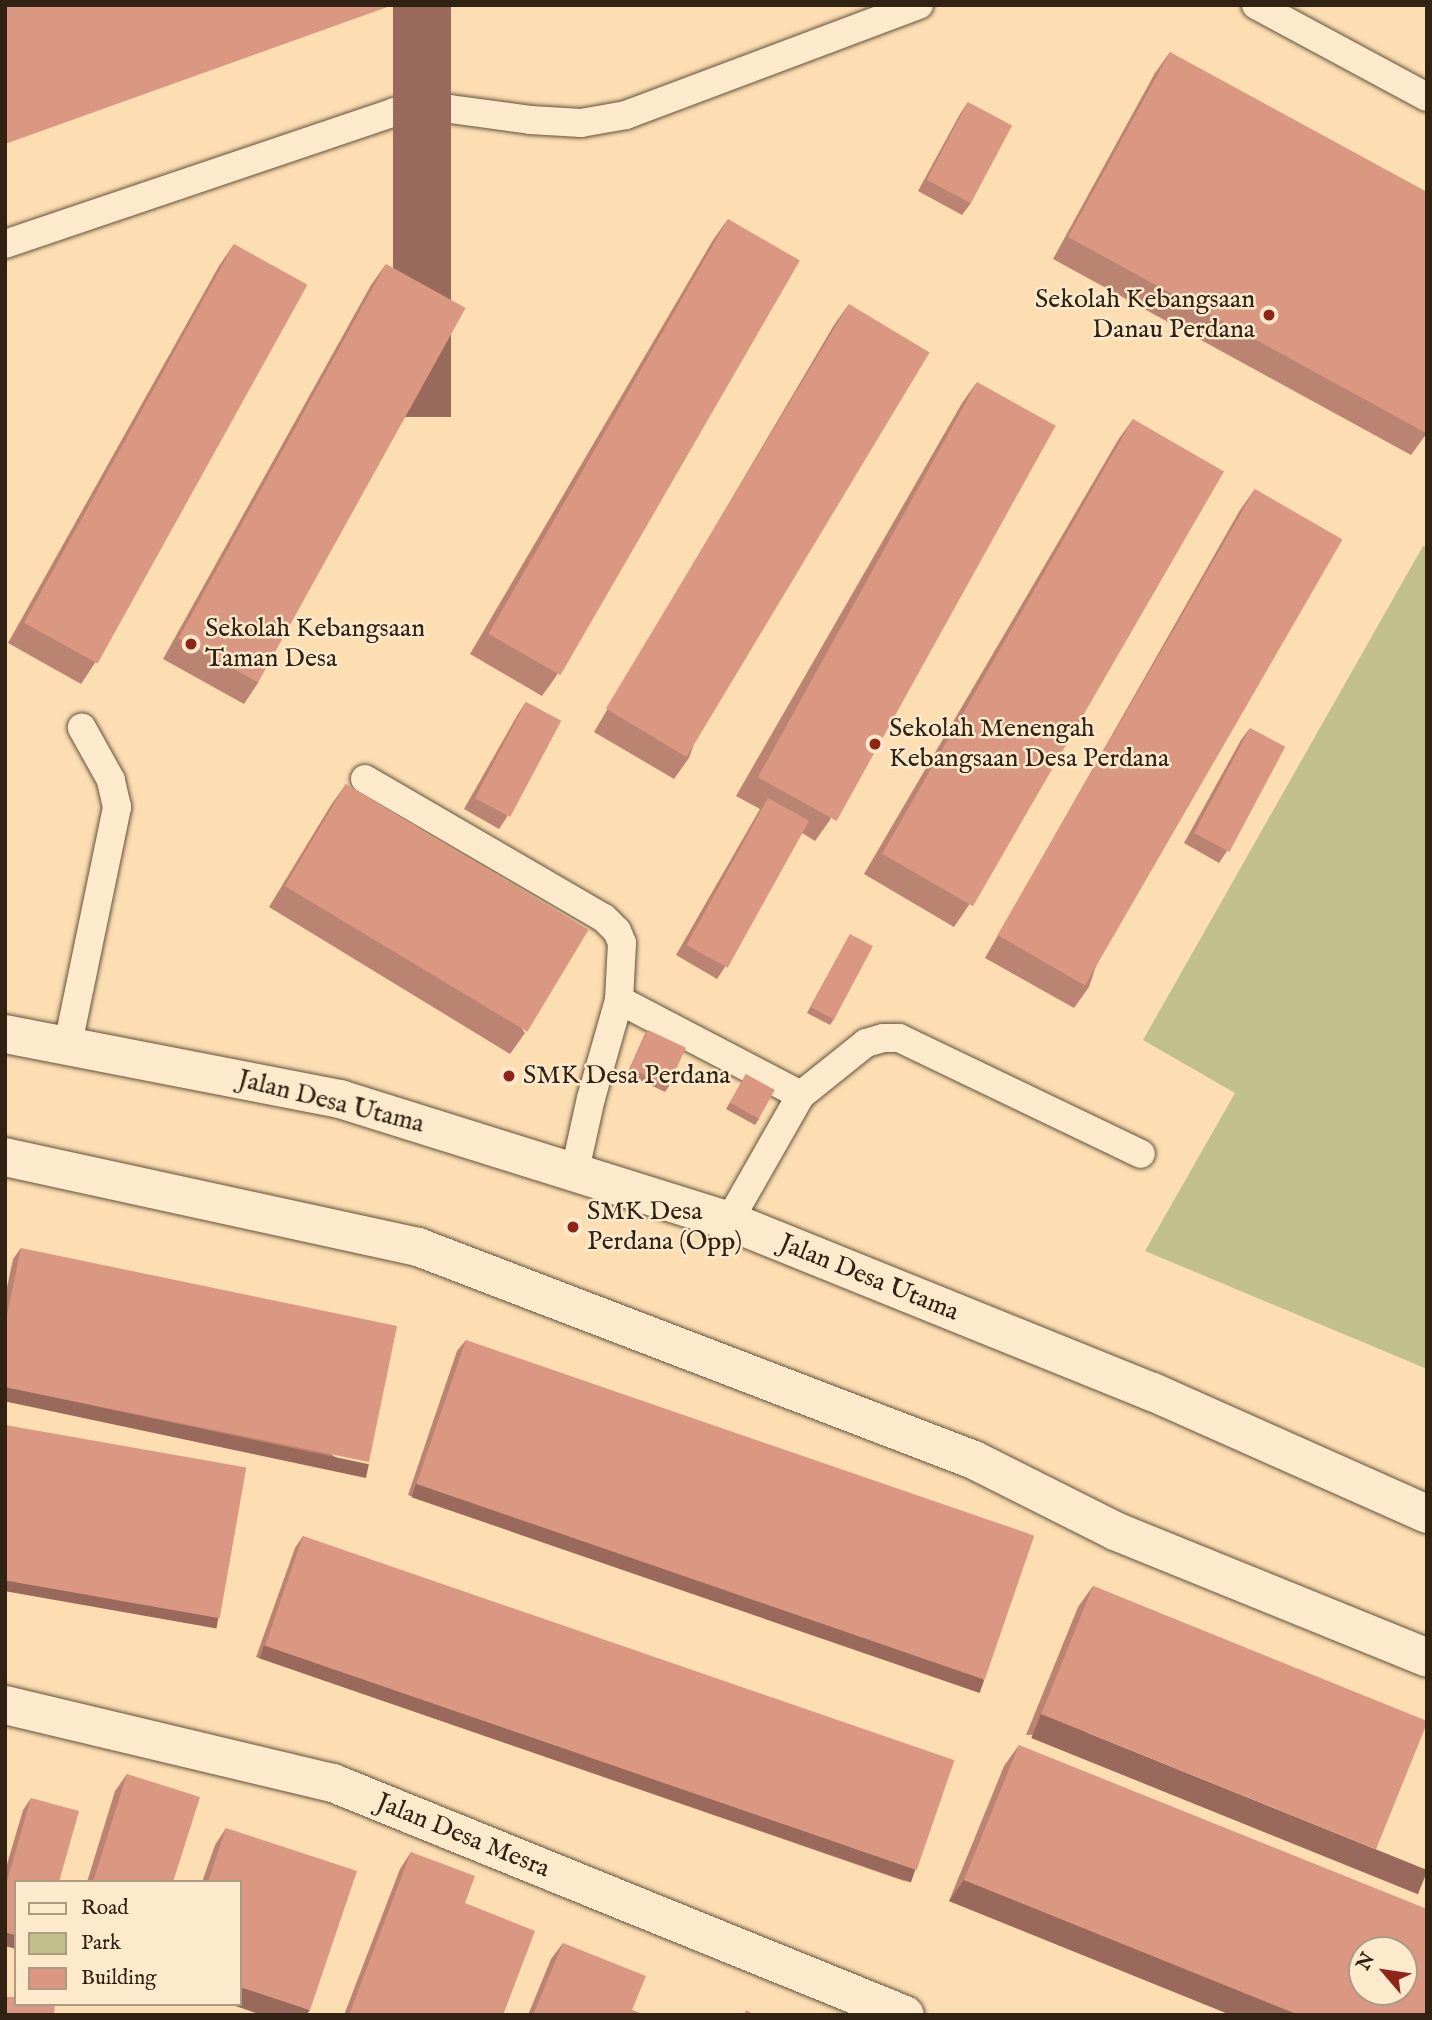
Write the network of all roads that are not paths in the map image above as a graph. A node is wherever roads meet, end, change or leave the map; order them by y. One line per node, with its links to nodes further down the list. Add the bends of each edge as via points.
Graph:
1 (919, 5): 4 (lane, via 626,115 581,122 450,109 394,112)
2 (1256, 5): 3 (lane)
3 (1427, 97)
4 (5, 244)
5 (82, 728): 9 (lane, via 111,780 117,807)
6 (365, 779): 7 (lane, via 604,918 622,943)
7 (619, 1000): 10 (lane); 13 (lane, via 590,1098)
8 (5, 1034): 9 (street, Jalan Desa Utama)
9 (68, 1044): 13 (street, Jalan Desa Utama, via 340,1099)
10 (801, 1096): 11 (lane, via 866,1043 899,1038); 14 (lane)
11 (1141, 1154)
12 (5, 1157): 16 (street, via 418,1247 974,1460 1115,1531)
13 (575, 1170): 14 (street, Jalan Desa Utama)
14 (729, 1221): 15 (street, Jalan Desa Utama, via 1153,1392)
15 (1427, 1514)
16 (1427, 1658)
17 (5, 1705): 18 (street, Jalan Desa Mesra, via 333,1783)
18 (905, 2015)

